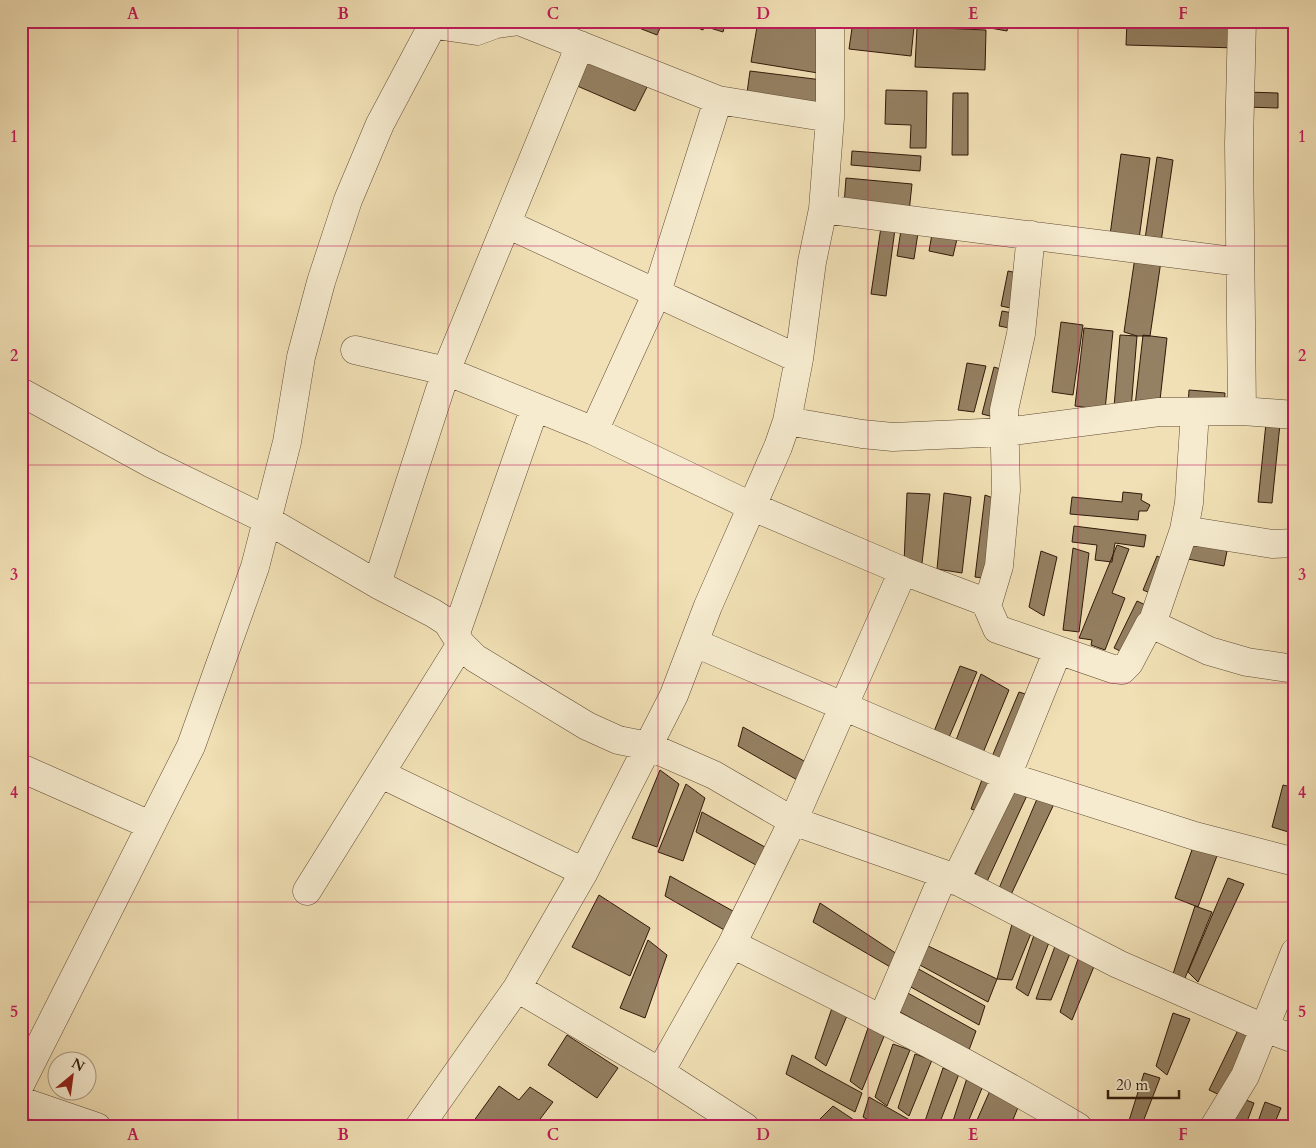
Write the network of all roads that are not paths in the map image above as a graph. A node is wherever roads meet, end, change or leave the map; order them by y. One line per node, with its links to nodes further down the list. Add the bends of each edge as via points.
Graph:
1 (519, 21): 4 (street, via 476,31); 5 (street)
2 (830, 21): 7 (street)
3 (1242, 21): 11 (street)
4 (425, 23): 25 (street, via 430,30 380,124 348,200 321,282 301,357 287,442)
5 (580, 44): 6 (street); 9 (street)
6 (718, 100): 7 (street); 12 (street)
7 (830, 118): 8 (street)
8 (823, 209): 10 (street); 14 (street)
9 (507, 224): 12 (street); 15 (street)
10 (1031, 235): 11 (street); 23 (street, via 1024,319 1004,410)
11 (1240, 262): 18 (street)
12 (656, 295): 14 (street); 22 (street)
13 (355, 350): 15 (street)
14 (799, 359): 21 (street)
15 (446, 371): 17 (street); 29 (street)
16 (21, 392): 25 (street, via 152,464)
17 (535, 407): 22 (street); 32 (street)
18 (1242, 411): 19 (street); 20 (street)
19 (1195, 412): 23 (street, via 1159,412); 26 (street)
20 (1295, 415)
21 (787, 421): 23 (street, via 893,436); 24 (street)
22 (594, 431): 24 (street)
23 (1005, 432): 30 (street, via 1006,490 999,566)
24 (753, 507): 28 (street); 33 (street, via 722,573)
25 (267, 520): 29 (street); 42 (street, via 255,568 191,746)
26 (1184, 530): 27 (street, via 1272,544); 31 (street)
27 (1295, 543)
28 (902, 571): 30 (street, via 976,598); 36 (street)
29 (377, 584): 32 (street, via 447,622)
30 (988, 606): 34 (street, via 997,629)
31 (1154, 623): 34 (street, via 1149,624 1130,663 1122,670); 35 (street, via 1209,652)
32 (458, 639): 37 (street, via 475,658 587,726 618,740); 39 (street)
33 (695, 643): 36 (street); 37 (street)
34 (1058, 650): 40 (street)
35 (1295, 669)
36 (844, 706): 40 (street); 41 (street)
37 (648, 746): 41 (street, via 714,775); 44 (street)
38 (21, 768): 42 (street)
39 (381, 774): 44 (street); 46 (street)
40 (1008, 776): 43 (street, via 1195,836); 45 (street)
41 (793, 821): 45 (street); 47 (street)
42 (150, 825): 54 (street)
43 (1295, 862)
44 (584, 872): 49 (street)
45 (950, 877): 50 (street); 51 (street, via 1118,964)
46 (307, 891)
47 (732, 944): 50 (street); 53 (street)
48 (1295, 952): 51 (street)
49 (517, 988): 53 (street); 57 (street)
50 (882, 1018): 59 (street)
51 (1264, 1028): 52 (street); 60 (street, via 1245,1076)
52 (1295, 1039)
53 (660, 1072): 58 (street)
54 (21, 1083)
55 (21, 1100): 56 (street)
56 (97, 1127)
57 (419, 1127)
58 (745, 1127)
59 (1078, 1127)
60 (1214, 1127)

